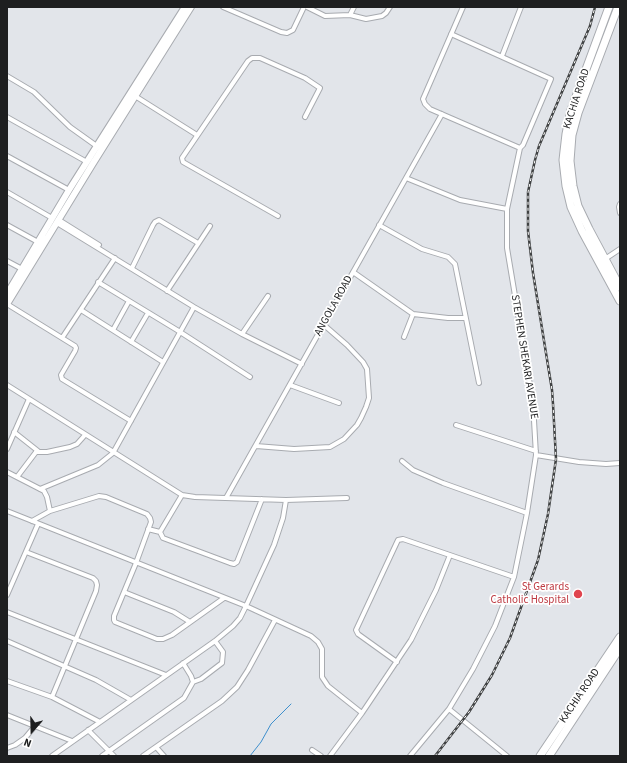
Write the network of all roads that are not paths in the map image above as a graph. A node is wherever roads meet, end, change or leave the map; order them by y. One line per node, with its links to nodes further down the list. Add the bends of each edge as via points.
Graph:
1 (185, 7): 21 (street)
2 (191, 7): 16 (street)
3 (223, 7): 4 (street, via 287,33 293,30)
4 (304, 7)
5 (307, 7): 12 (street, via 325,16)
6 (354, 7): 12 (street)
7 (390, 7): 12 (street, via 382,16 366,19)
8 (463, 7): 13 (street)
9 (521, 7): 14 (street)
10 (609, 7): 52 (main road, KACHIA ROAD, via 571,110 563,160 571,207)
11 (618, 7): 41 (main road, KACHIA ROAD, via 578,112 571,146 571,172 576,197)
12 (350, 15)
13 (451, 34): 14 (street); 17 (street, via 423,99 430,108)
14 (502, 56): 22 (street, STEPHEN SHEKARI AVENUE, via 551,79)
15 (7, 76): 21 (street, via 34,92 70,127)
16 (134, 96): 20 (street); 25 (street)
17 (442, 114): 22 (street); 26 (street, ANGOLA ROAD)
18 (7, 117): 24 (street)
19 (305, 118): 20 (street, via 320,88 305,78 255,57 248,60)
20 (197, 135): 32 (street, via 182,162)
21 (98, 146): 24 (street)
22 (520, 148): 30 (street, STEPHEN SHEKARI AVENUE)
23 (7, 156): 27 (street)
24 (87, 162): 25 (street)
25 (81, 177): 27 (street); 33 (street)
26 (406, 178): 30 (street, via 460,200); 35 (street, ANGOLA ROAD)
27 (69, 190): 33 (street)
28 (7, 192): 33 (street)
29 (620, 204): 31 (street)
30 (507, 209): 82 (street, STEPHEN SHEKARI AVENUE, via 507,248 533,403)
31 (620, 214)
32 (278, 216)
33 (56, 220): 37 (street); 40 (street); 53 (street)
34 (7, 225): 37 (street)
35 (379, 225): 45 (street, ANGOLA ROAD); 58 (street, via 422,249 452,260 462,295)
36 (210, 226): 38 (street)
37 (38, 242): 44 (street)
38 (198, 243): 43 (street, via 159,220 153,225); 48 (street)
39 (620, 249): 41 (street)
40 (115, 258): 43 (street); 46 (street)
41 (605, 259): 47 (main road, KACHIA ROAD)
42 (7, 261): 44 (street)
43 (132, 268): 48 (street)
44 (22, 269): 49 (street)
45 (353, 272): 57 (street); 59 (street, ANGOLA ROAD)
46 (98, 282): 51 (street); 55 (street)
47 (620, 287)
48 (167, 290): 54 (street)
49 (7, 294)
50 (268, 296): 62 (street)
51 (129, 301): 56 (street); 60 (street)
52 (620, 301)
53 (7, 304): 64 (street)
54 (194, 307): 61 (street); 62 (street)
55 (81, 310): 60 (street); 64 (street)
56 (148, 312): 61 (street); 65 (street)
57 (413, 314): 58 (street); 63 (street)
58 (465, 318): 69 (street)
59 (324, 325): 67 (street, ANGOLA ROAD); 78 (street, via 347,345 367,369 369,398 361,418 344,439 330,447 294,449)
60 (113, 330): 65 (street)
61 (180, 332): 66 (street); 68 (street)
62 (242, 334): 67 (street)
63 (404, 337)
64 (62, 338): 74 (street, via 76,348 61,375 62,379)
65 (131, 342): 66 (street)
66 (163, 362): 74 (street)
67 (302, 364): 71 (street, ANGOLA ROAD)
68 (250, 377)
69 (479, 383)
70 (7, 385): 72 (street)
71 (290, 385): 73 (street); 78 (street, ANGOLA ROAD)
72 (29, 399): 76 (street); 77 (street)
73 (339, 403)
74 (131, 421): 81 (street)
75 (456, 425): 82 (street)
76 (14, 432): 79 (street); 80 (street)
77 (85, 435): 80 (street, via 77,444 70,447 47,452); 81 (street)
78 (256, 446): 89 (street, ANGOLA ROAD)
79 (7, 449)
80 (38, 451): 86 (street)
81 (113, 453): 87 (street, via 98,464); 88 (street)
82 (536, 453): 84 (street, via 579,462); 95 (street, STEPHEN SHEKARI AVENUE)
83 (402, 461): 95 (street, via 413,470 444,484)
84 (620, 463)
85 (7, 472): 86 (street)
86 (17, 477): 87 (street)
87 (40, 489): 93 (street, via 47,497)
88 (182, 495): 89 (street); 99 (street)
89 (226, 498): 91 (street)
90 (347, 498): 92 (street)
91 (262, 499): 92 (street); 99 (street, via 238,562 234,564 163,538)
92 (286, 500): 107 (street, via 274,545)
93 (50, 511): 96 (street); 98 (street, via 90,498 106,497 147,514 150,518)
94 (7, 512): 96 (street)
95 (528, 514): 103 (street, STEPHEN SHEKARI AVENUE)
96 (32, 521): 97 (street)
97 (38, 524): 100 (street); 102 (street)
98 (148, 530): 99 (street); 102 (street)
99 (160, 532)
100 (26, 552): 105 (street); 112 (street, via 96,581 96,591)
101 (450, 555): 103 (street); 116 (street, via 436,590); 116 (street, via 398,540 356,632)
102 (136, 563): 104 (street); 106 (street)
103 (514, 578): 124 (street, STEPHEN SHEKARI AVENUE, via 495,626)
104 (124, 592): 110 (street, via 174,612); 110 (street, via 114,616 115,622 157,639 172,635)
105 (7, 595)
106 (224, 598): 107 (street); 110 (street)
107 (246, 606): 109 (street); 114 (street, via 233,626)
108 (7, 612): 112 (street)
109 (275, 620): 125 (street, via 311,636 318,642 322,649 322,677 328,686); 131 (street, via 237,687 222,701)
110 (190, 622)
111 (620, 637): 144 (main road, KACHIA ROAD)
112 (76, 639): 118 (street); 119 (street)
113 (7, 641): 118 (street)
114 (215, 641): 117 (street); 121 (street, via 223,652 222,663)
115 (620, 648): 145 (main road, KACHIA ROAD)
116 (397, 662): 125 (street)
117 (183, 663): 119 (street); 121 (street)
118 (65, 665): 122 (street); 123 (street)
119 (166, 675): 123 (street)
120 (7, 681): 122 (street)
121 (193, 682): 134 (street, via 184,698)
122 (52, 697): 127 (street)
123 (131, 700): 127 (street)
124 (449, 709): 142 (street, STEPHEN SHEKARI AVENUE); 143 (street)
125 (362, 713): 141 (street)
126 (7, 714): 128 (street)
127 (100, 722): 129 (street)
128 (35, 726): 130 (street); 132 (street, via 25,738)
129 (88, 730): 130 (street); 134 (street)
130 (72, 741): 135 (street)
131 (156, 747): 138 (street); 139 (street)
132 (7, 748)
133 (312, 750): 140 (street)
134 (108, 751): 136 (street); 137 (street)
135 (52, 756)
136 (102, 756)
137 (114, 756)
138 (144, 756)
139 (164, 756)
140 (321, 756)
141 (330, 756)
142 (410, 756)
143 (507, 756)
144 (540, 756)
145 (549, 756)

